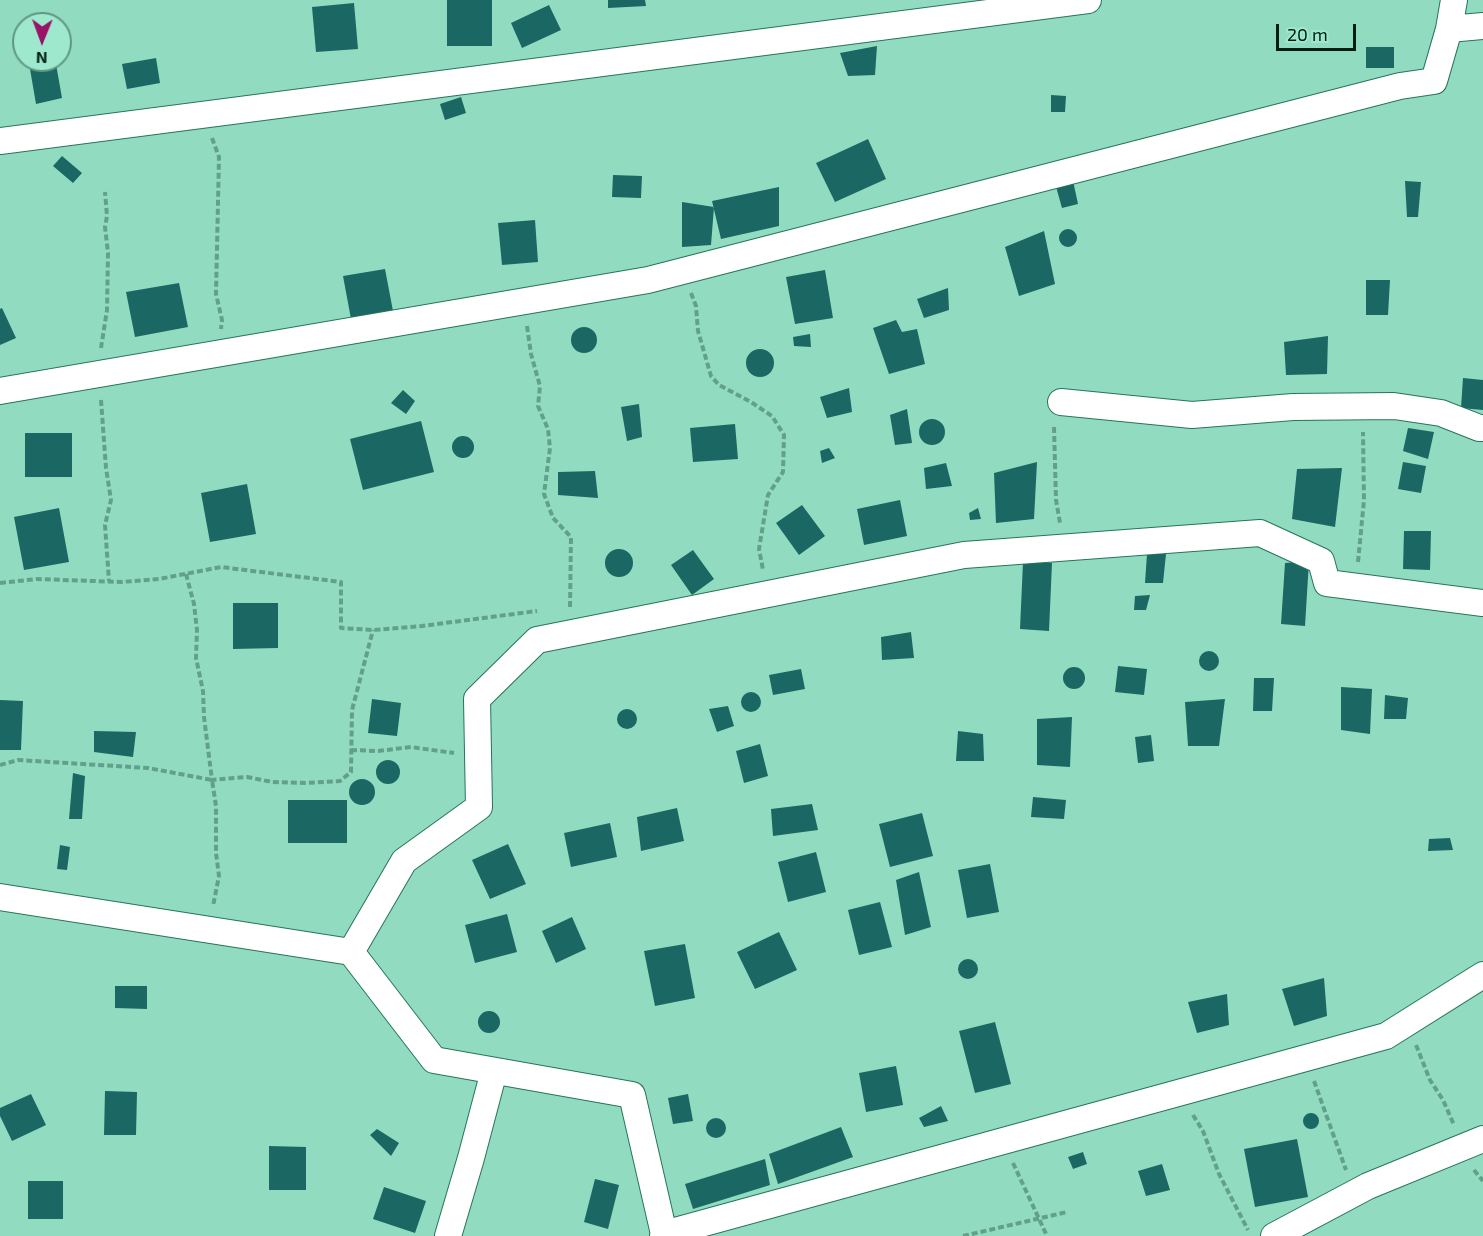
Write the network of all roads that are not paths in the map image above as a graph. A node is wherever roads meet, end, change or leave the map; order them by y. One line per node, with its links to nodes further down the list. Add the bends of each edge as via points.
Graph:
1 (1088, 0): 5 (street)
2 (1454, 0): 4 (street)
3 (1483, 26): 4 (street)
4 (1449, 29): 6 (street, via 1434,81 1400,86 648,280)
5 (0, 141)
6 (0, 391)
7 (1057, 410): 8 (street, via 1192,415 1293,407 1395,406 1441,413)
8 (1483, 428)
9 (1483, 603): 11 (street, via 1327,584 1321,561 1260,533 964,555 537,640 477,699 479,807 405,861)
10 (0, 897): 11 (street)
11 (351, 952): 13 (street, via 434,1060)
12 (1483, 975): 15 (street, via 1386,1036)
13 (494, 1071): 15 (street, via 632,1095); 16 (street)
14 (1473, 1143): 17 (street, via 1368,1186)
15 (664, 1235)
16 (448, 1236)
17 (1274, 1236)

